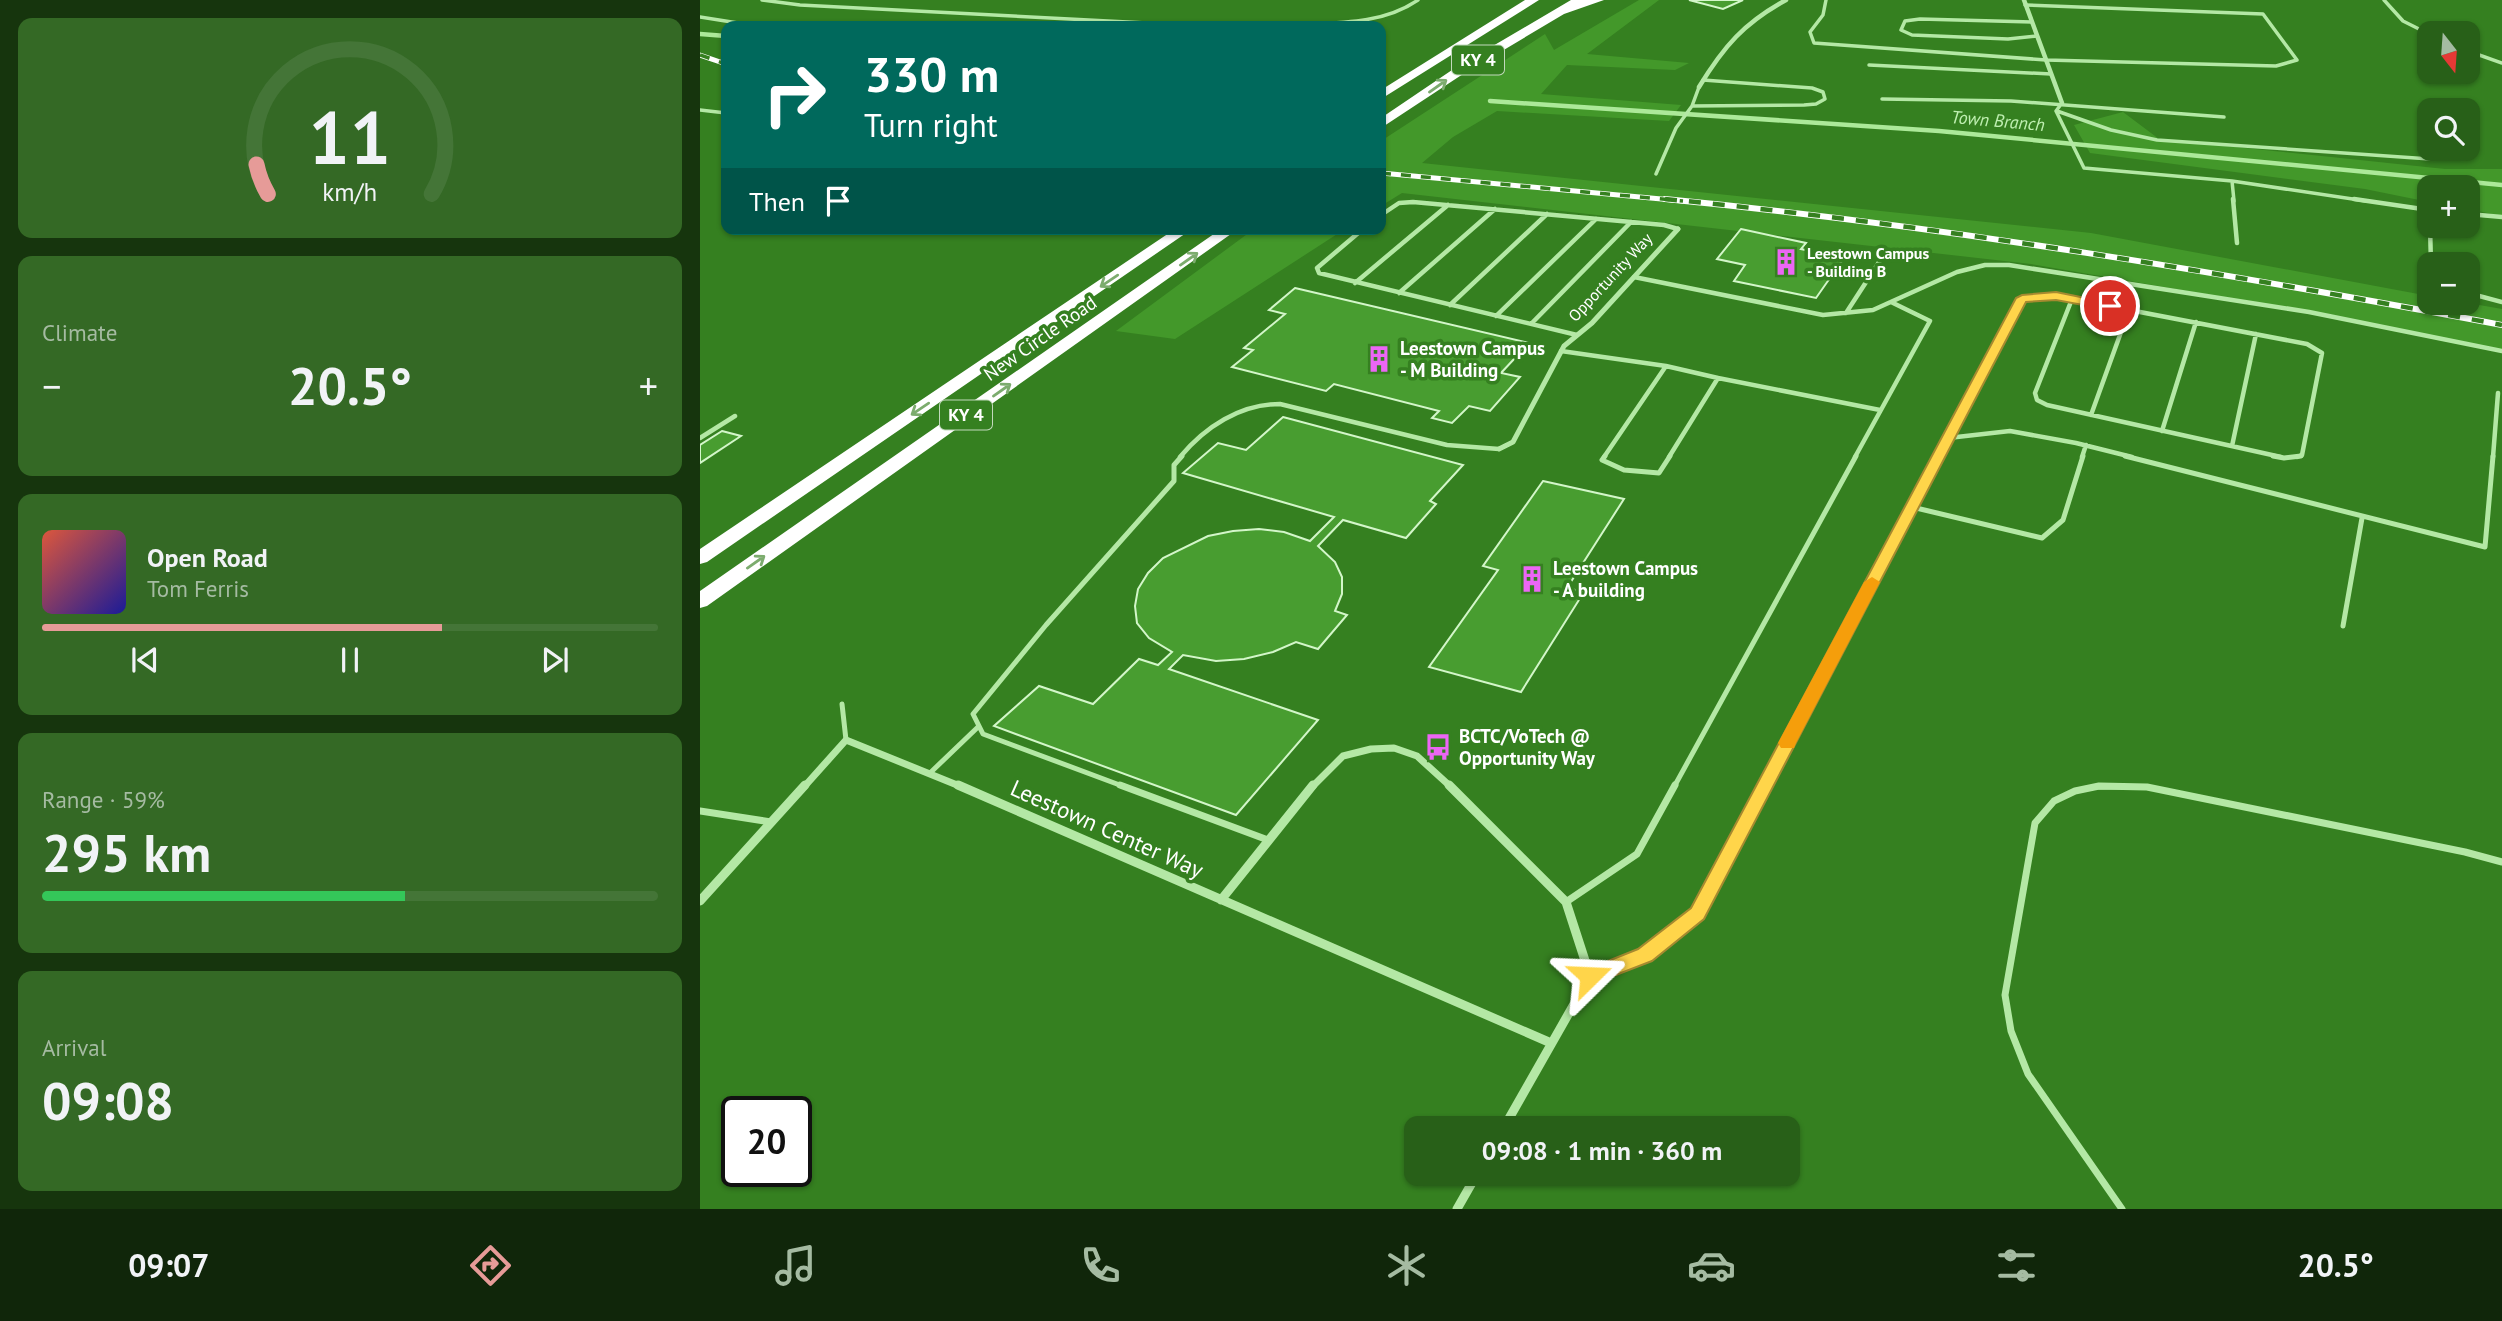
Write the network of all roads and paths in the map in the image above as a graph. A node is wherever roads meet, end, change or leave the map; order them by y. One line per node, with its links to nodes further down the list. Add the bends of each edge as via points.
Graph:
1 (762, 0): 14 (lane)
2 (1418, 0): 15 (lane, via 1397,13)
3 (1513, 0): 17 (highway, via 1497,10)
4 (1533, 0): 17 (highway, KY 4)
5 (1579, 0): 12 (highway, KY 4)
6 (1598, 0): 12 (highway)
7 (1786, 0): 25 (street, via 1738,29)
8 (1826, 0): 21 (lane, via 1823,15 1810,33 1814,43)
9 (2384, 0): 18 (lane, via 2403,21)
10 (2025, 2): 16 (street); 21 (lane, via 2263,14 2297,60 2276,65)
11 (700, 17): 13 (lane)
12 (1544, 18): 35 (highway, KY 4, one-way to 12)
13 (725, 21)
14 (1109, 21)
15 (1331, 21)
16 (2032, 22): 19 (street); 19 (lane, via 1920,19 1905,21 1901,30 1912,35)
17 (1486, 27): 27 (highway, KY 4)
18 (2417, 28)
19 (2037, 36): 21 (street)
20 (2480, 55): 22 (lane)
21 (2046, 60): 24 (street)
22 (2502, 63)
23 (1868, 65): 24 (lane)
24 (2051, 74): 29 (street)
25 (1703, 80): 26 (street); 30 (lane, via 1812,88 1824,92 1825,99 1804,105)
26 (1699, 87): 30 (lane)
27 (1386, 92)
28 (1882, 99): 29 (lane)
29 (2062, 103): 32 (lane); 34 (lane)
30 (1692, 106): 37 (lane, via 1676,128)
31 (700, 110): 33 (lane)
32 (2056, 111): 36 (lane, via 2157,140); 38 (lane, via 2084,168)
33 (721, 112)
34 (2224, 117)
35 (1386, 121)
36 (2417, 158)
37 (1656, 174)
38 (2232, 181): 40 (lane); 52 (lane)
39 (1448, 205): 41 (lane); 42 (lane, via 1399,202); 55 (lane)
40 (2417, 208)
41 (1495, 209): 43 (lane); 56 (lane)
42 (1386, 211)
43 (1547, 214): 46 (lane); 61 (lane)
44 (2480, 215): 45 (lane)
45 (2502, 217)
46 (1595, 219): 47 (lane); 64 (lane)
47 (1631, 222): 48 (lane); 66 (lane)
48 (1678, 229): 54 (street, Opportunity Way)
49 (1176, 235): 85 (highway, New Circle Road / KY 4, one-way to 85)
50 (1222, 235): 86 (highway, New Circle Road / KY 4, one-way to 50)
51 (1356, 235): 55 (lane, via 1317,268 1319,273)
52 (2238, 243)
53 (1884, 256): 63 (lane)
54 (1634, 277): 63 (lane, via 1823,315); 68 (street, Opportunity Way)
55 (1355, 283): 56 (lane)
56 (1399, 293): 61 (lane)
57 (2480, 296): 60 (lane)
58 (2072, 299): 62 (lane); 75 (lane, via 2035,393 2037,400 2047,405); 79 (lane, via 2022,298)
59 (1891, 302): 63 (lane); 70 (lane, via 1957,272 2009,265 2309,312); 74 (lane, via 1930,321)
60 (2502, 302)
61 (1450, 305): 64 (lane)
62 (2129, 310): 65 (lane); 75 (lane)
63 (1846, 313)
64 (1496, 316): 66 (lane)
65 (2196, 322): 67 (lane); 77 (lane)
66 (1531, 324): 68 (lane)
67 (2256, 334): 81 (lane); 81 (lane, via 2307,344 2322,353 2302,454 2284,458)
68 (1577, 335): 69 (street, Opportunity Way)
69 (1561, 351): 71 (lane); 82 (street, Opportunity Way, via 1513,442)
70 (2502, 351)
71 (1666, 365): 72 (lane); 72 (lane, via 1602,460 1624,470 1659,473)
72 (1718, 378): 74 (lane)
73 (2498, 393): 84 (lane, via 2485,547)
74 (1880, 410): 98 (lane, via 1637,854)
75 (2091, 415): 77 (lane)
76 (735, 416): 78 (lane)
77 (2162, 431): 81 (lane)
78 (700, 438)
79 (1948, 438): 80 (lane, via 2010,431); 83 (lane)
80 (2086, 445): 83 (lane, via 2063,520 2042,538); 84 (lane)
81 (2232, 446)
82 (1499, 449): 89 (lane, via 1447,445 1280,404 1235,412 1192,443 1174,465 1174,481 973,714)
83 (1912, 507): 99 (lane, via 1698,914 1645,955)
84 (2362, 518): 87 (lane)
85 (700, 558)
86 (700, 601)
87 (2343, 626)
88 (842, 704): 90 (lane)
89 (978, 727): 91 (lane); 94 (lane, via 983,734)
90 (846, 740): 91 (street, Leestown Center Way); 93 (street)
91 (930, 773): 96 (street, Leestown Center Way)
92 (700, 811): 93 (lane)
93 (771, 822): 97 (street)
94 (1268, 840): 96 (street); 98 (street, via 1343,755 1394,748 1417,755)
95 (2502, 862): 104 (lane, via 2147,787 2102,785 2054,801 2035,822 2005,995 2011,1031 2028,1074)
96 (1221, 900): 100 (street, Leestown Center Way)
97 (700, 901)
98 (1566, 902): 99 (street)
99 (1590, 976): 100 (street)
100 (1551, 1043): 101 (street)
101 (1510, 1116)
102 (1470, 1186): 103 (street)
103 (1457, 1209)
104 (2122, 1209)

